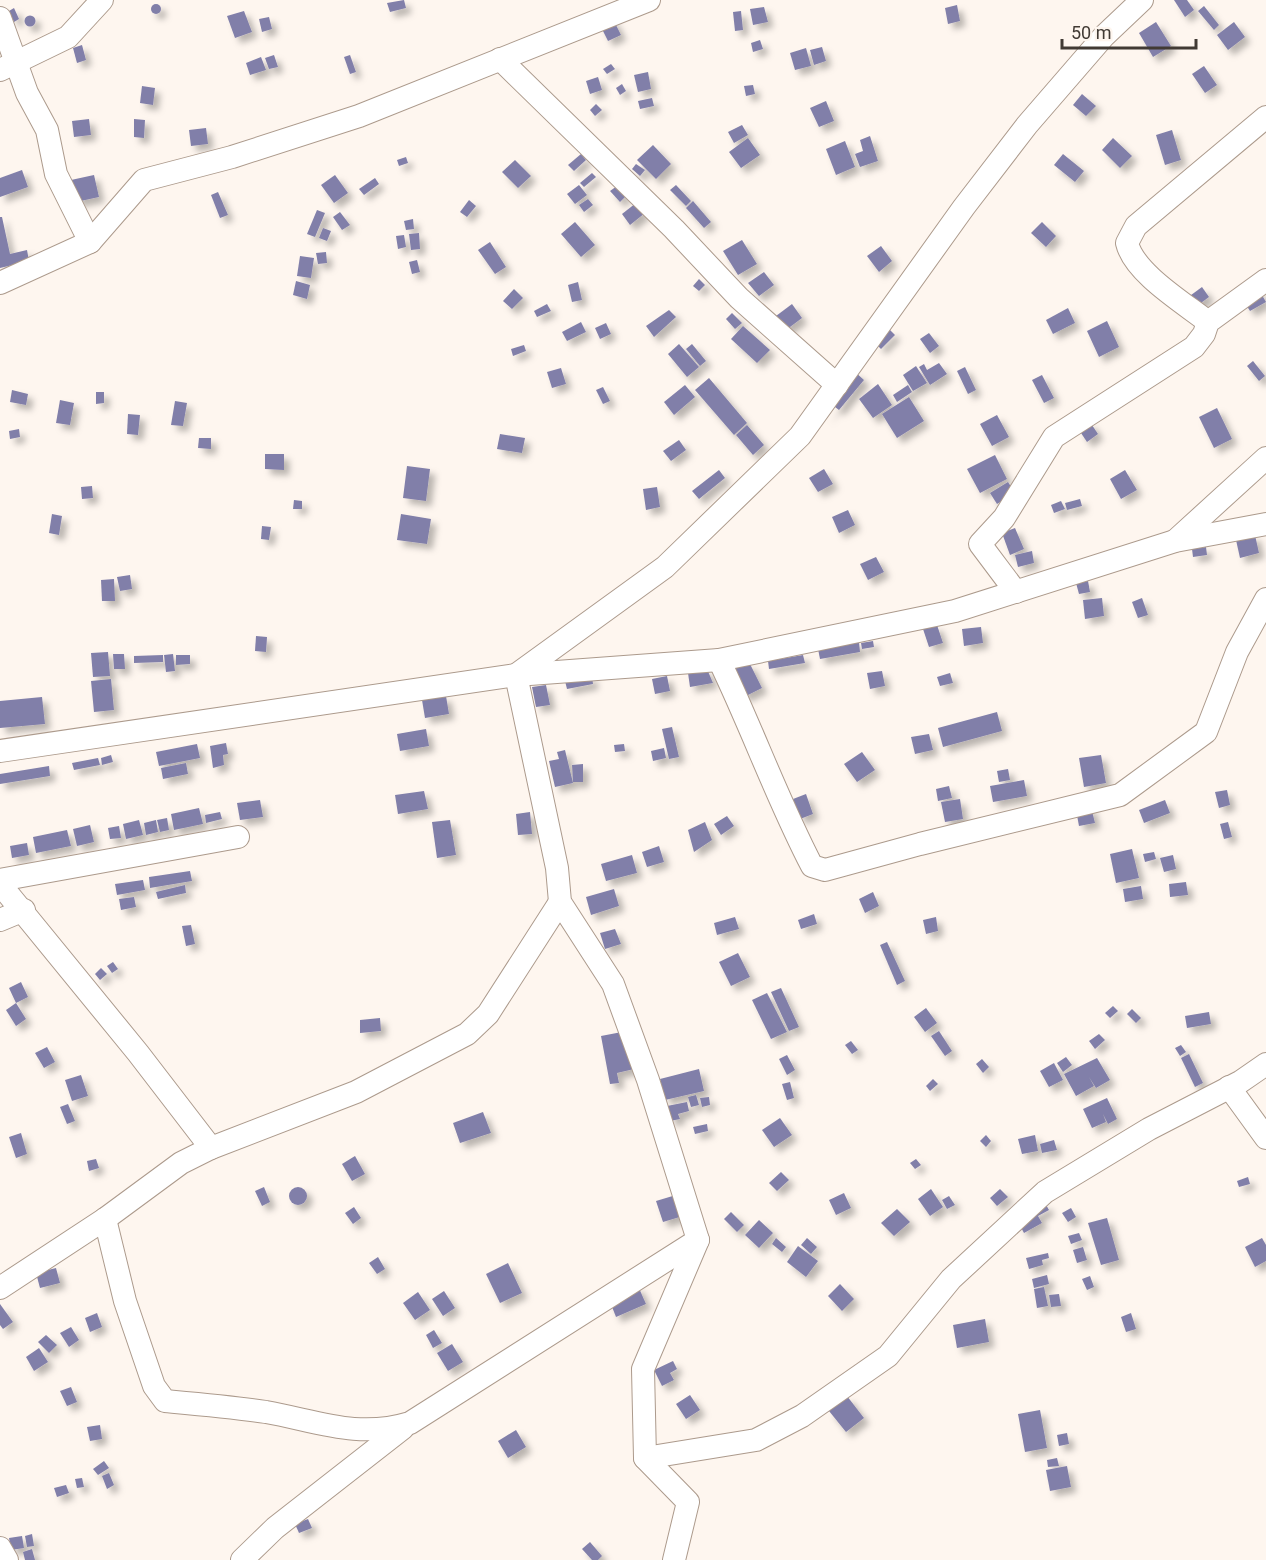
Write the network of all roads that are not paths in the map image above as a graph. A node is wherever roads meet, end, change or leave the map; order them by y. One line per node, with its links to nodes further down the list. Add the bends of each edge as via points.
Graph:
1 (102, 0): 6 (street, via 68,38)
2 (649, 0): 5 (street)
3 (1142, 0): 12 (street, via 1104,36 1027,125)
4 (0, 18): 6 (street)
5 (500, 59): 8 (street, via 358,116 232,157 144,180); 12 (street, via 739,298)
6 (8, 66): 8 (street, via 48,130 56,174)
7 (1266, 117): 11 (street, via 1136,226 1126,243 1129,254 1149,275)
8 (90, 242): 10 (street)
9 (1266, 280): 11 (street)
10 (0, 283)
11 (1208, 322): 16 (street, via 1194,347 1054,437 1004,518 980,544)
12 (837, 385): 19 (street, via 800,436 664,567)
13 (1266, 458): 15 (street)
14 (1266, 524): 15 (street)
15 (1175, 542): 16 (street)
16 (1016, 592): 18 (street, via 955,611)
17 (1266, 599): 18 (street, via 1237,652 1206,732 1120,795 825,870 812,866 785,813)
18 (719, 660): 19 (street)
19 (516, 675): 20 (street); 23 (street)
20 (0, 751)
21 (238, 837): 22 (street)
22 (0, 882): 24 (street)
23 (560, 902): 29 (street, via 488,1014 467,1034 356,1092); 31 (street, via 614,984)
24 (24, 910): 25 (street); 29 (street)
25 (0, 920)
26 (1266, 1064): 27 (street)
27 (1229, 1087): 28 (street); 34 (street, via 1045,1192 951,1279 888,1356 802,1416 756,1440)
28 (1266, 1138)
29 (211, 1148): 30 (street, via 181,1164)
30 (105, 1219): 32 (street); 33 (street, via 124,1301 154,1386 165,1401 264,1412 354,1430 385,1431)
31 (698, 1240): 33 (street); 34 (street, via 643,1369)
32 (0, 1288)
33 (416, 1419): 37 (street, via 275,1528)
34 (645, 1458): 38 (street, via 688,1502)
35 (0, 1548): 36 (street)
36 (7, 1560)
37 (242, 1560)
38 (674, 1560)

